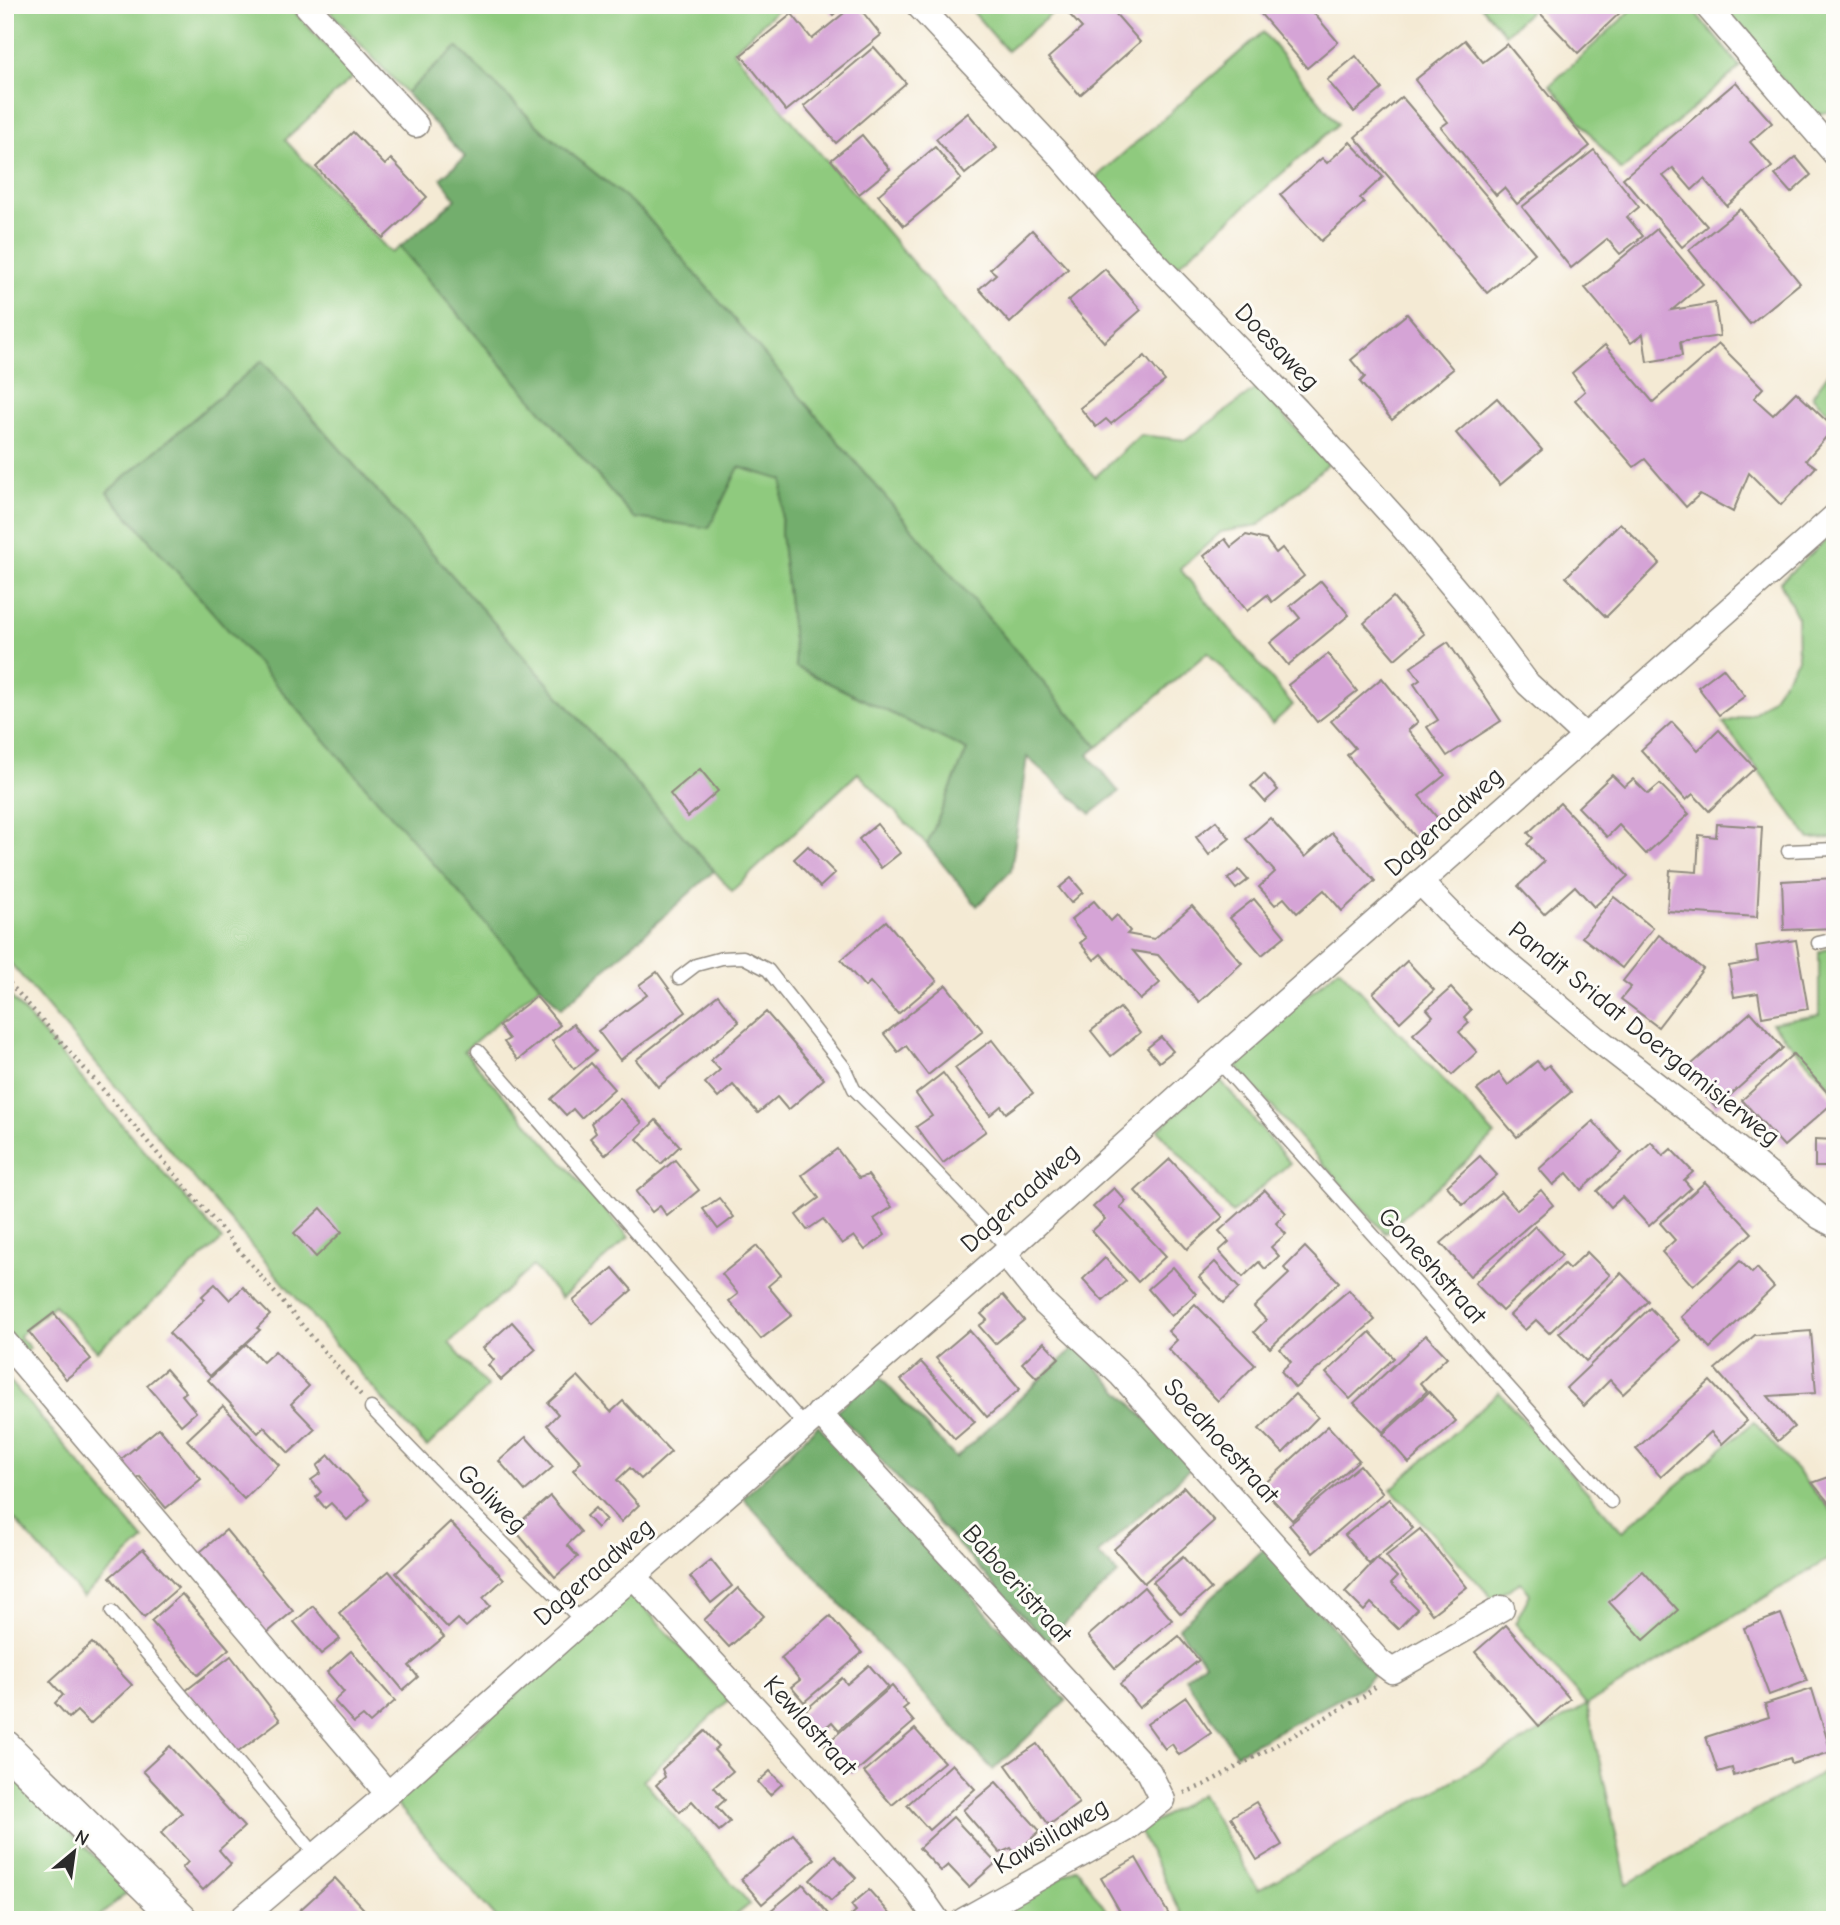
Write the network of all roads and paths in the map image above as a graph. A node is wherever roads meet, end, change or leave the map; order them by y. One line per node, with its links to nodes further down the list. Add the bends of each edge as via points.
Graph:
1 (306, 5): 4 (street)
2 (918, 5): 7 (street, Doesaweg, via 1129,236 1306,419 1471,607 1528,684)
3 (1706, 5): 5 (street)
4 (416, 125)
5 (1835, 155)
6 (1835, 516): 7 (street, Dageraadweg)
7 (1585, 736): 10 (street, Dageraadweg)
8 (1835, 849): 9 (lane)
9 (1788, 851)
10 (1421, 883): 16 (street, Dageraadweg); 17 (street, Pandit Sridat Doergamisierweg, via 1464,927 1596,1038)
11 (1835, 939): 12 (lane)
12 (1818, 943)
13 (5, 978): 20 (path)
14 (679, 978): 18 (lane, via 696,965 722,958 743,957 768,970 844,1067 854,1090)
15 (478, 1051): 21 (lane)
16 (1218, 1060): 18 (street, Dageraadweg); 22 (lane, Goneshstraat)
17 (1835, 1225)
18 (1006, 1251): 21 (street, Dageraadweg); 27 (street, Soedhoestraat, via 1045,1304 1121,1375)
19 (5, 1342): 29 (street)
20 (371, 1408): 26 (lane, Goliweg)
21 (812, 1420): 23 (street, Dageraadweg); 30 (street, Baboeristraat, via 1149,1772)
22 (1611, 1502)
23 (634, 1577): 26 (street, Dageraadweg); 34 (street, Kewlastraat, via 914,1887)
24 (1502, 1608): 27 (street)
25 (112, 1612): 31 (lane)
26 (582, 1621): 29 (street, Dageraadweg)
27 (1392, 1671): 30 (path, via 1364,1696 1204,1786)
28 (5, 1746): 32 (street)
29 (388, 1794): 31 (street, Dageraadweg)
30 (1163, 1800): 35 (street, Kawsiliaweg, via 1125,1830)
31 (316, 1855): 33 (street, Dageraadweg)
32 (181, 1920)
33 (240, 1920)
34 (937, 1920)
35 (964, 1920)

